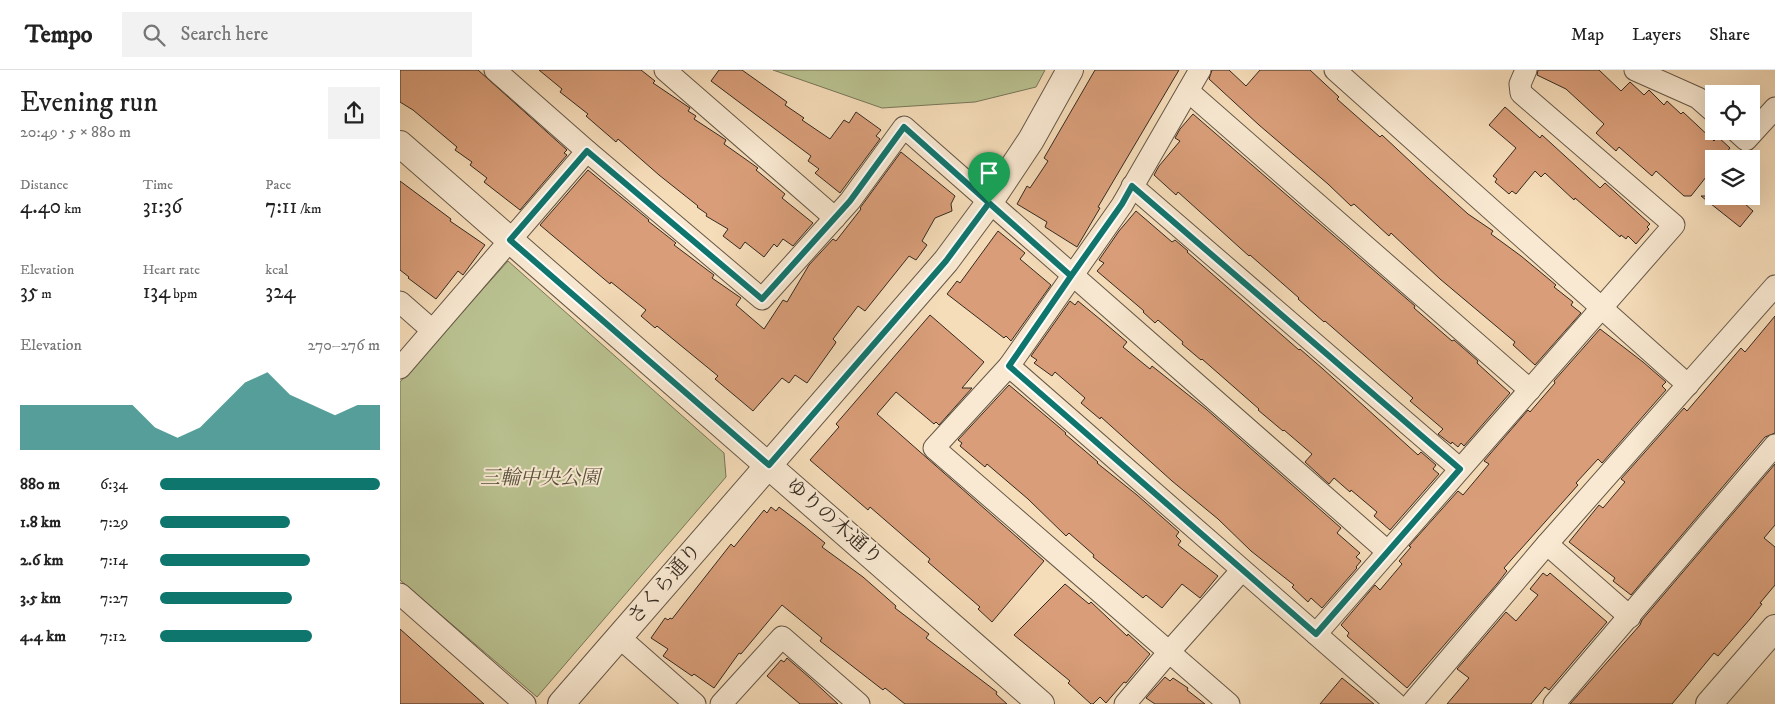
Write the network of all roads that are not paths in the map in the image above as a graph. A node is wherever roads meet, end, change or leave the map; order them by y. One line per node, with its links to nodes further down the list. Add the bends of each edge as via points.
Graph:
1 (495, 70): 13 (street)
2 (665, 70): 16 (street)
3 (1070, 70): 15 (street, さくら通り, via 1031,140)
4 (1200, 70): 8 (street)
5 (1335, 70): 21 (street)
6 (1526, 70): 21 (street, via 1520,84 1521,93 1674,225)
7 (1635, 70): 9 (street)
8 (1188, 91): 14 (street); 26 (street)
9 (1705, 104)
10 (1775, 108): 11 (street)
11 (1760, 125)
12 (400, 144): 17 (street, ゆりの木通り)
13 (587, 151): 16 (street, via 762,299); 17 (street)
14 (1132, 186): 18 (street); 29 (street)
15 (989, 203): 16 (street, via 904,127); 18 (street); 28 (street, さくら通り, via 946,261)
16 (835, 218)
17 (510, 240): 22 (street); 28 (street, ゆりの木通り)
18 (1071, 276): 23 (street); 31 (street)
19 (1775, 286): 25 (street)
20 (400, 302): 22 (street)
21 (1601, 308): 25 (street); 26 (street)
22 (432, 330): 24 (street)
23 (1009, 366): 32 (street); 38 (street, via 934,448)
24 (400, 368)
25 (1688, 385): 30 (street)
26 (1530, 390): 29 (street)
27 (1775, 446): 34 (street)
28 (769, 465): 37 (street, さくら通り); 44 (street, ゆりの木通り)
29 (1460, 469): 31 (street)
30 (1547, 544): 34 (street); 48 (street)
31 (1388, 552): 36 (street)
32 (1242, 570): 36 (street); 38 (street)
33 (400, 594): 39 (street)
34 (1630, 617): 49 (street)
35 (1775, 628): 50 (street)
36 (1316, 634): 47 (street)
37 (619, 637): 40 (street, さくら通り); 41 (street)
38 (1169, 652): 45 (street); 46 (street)
39 (525, 704)
40 (561, 704)
41 (695, 704)
42 (721, 704): 43 (street, via 782,637)
43 (859, 704)
44 (1041, 704)
45 (1125, 704)
46 (1229, 704)
47 (1396, 704)
48 (1411, 704)
49 (1554, 704)
50 (1709, 704)

